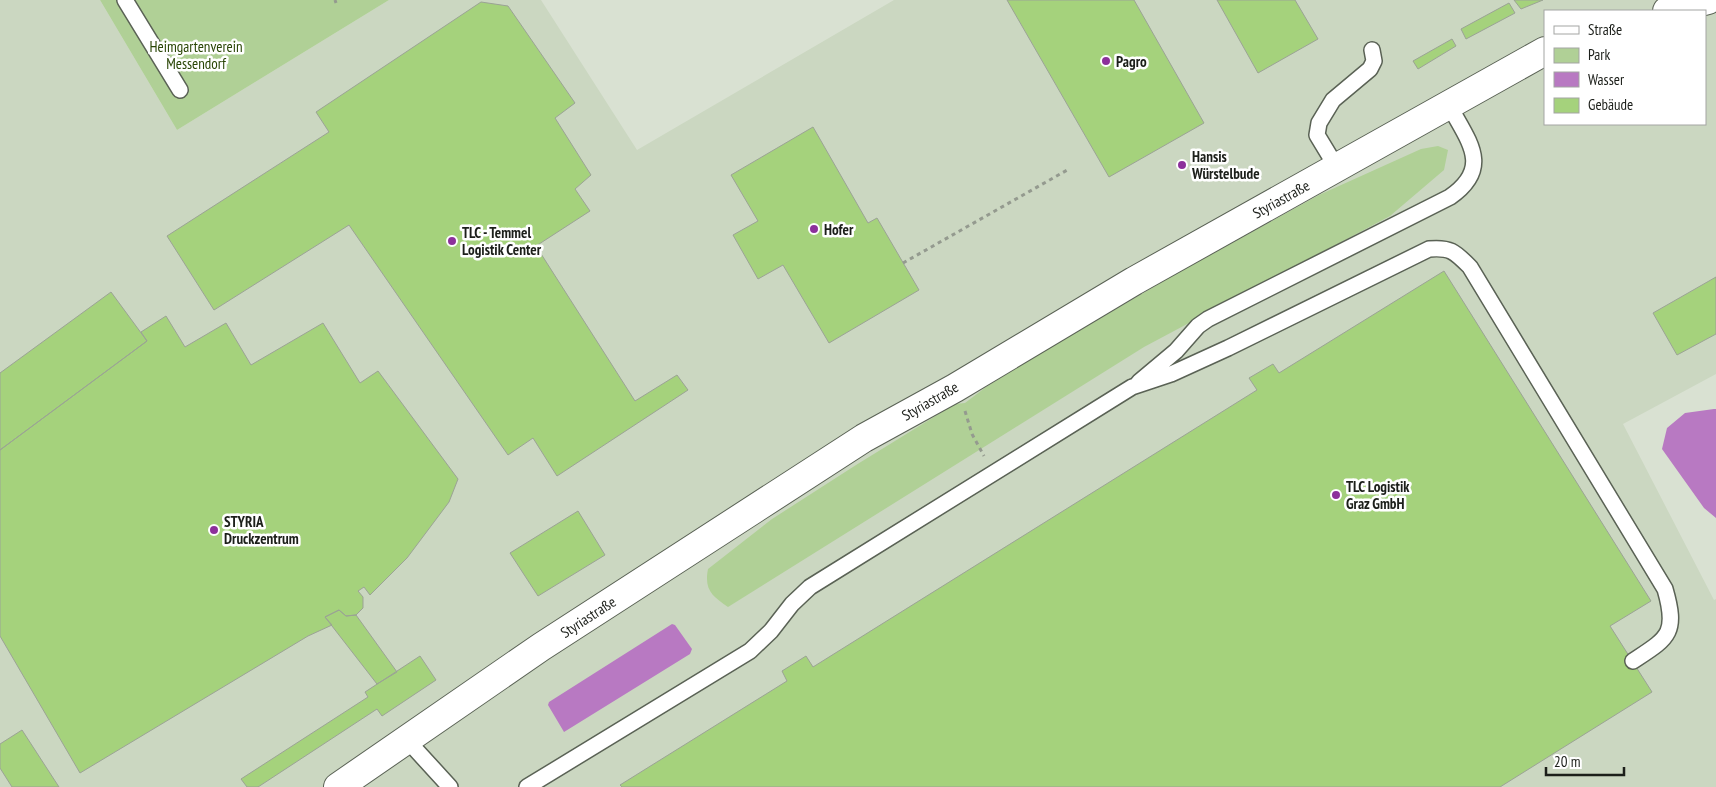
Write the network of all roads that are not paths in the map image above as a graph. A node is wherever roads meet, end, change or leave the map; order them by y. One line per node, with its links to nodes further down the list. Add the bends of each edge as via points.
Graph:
1 (125, 0): 6 (lane)
2 (1708, 0): 3 (street)
3 (1671, 10)
4 (1372, 50): 8 (lane, via 1374,61 1370,69 1334,100 1318,123 1317,135)
5 (1544, 52): 7 (street, Styriastraße)
6 (180, 90)
7 (1448, 105): 8 (street, Styriastraße); 9 (lane, via 1473,150 1472,173 1460,190 1208,319 1176,351)
8 (1337, 168): 11 (street, Styriastraße, via 864,438 541,647)
9 (1132, 387): 10 (lane, via 1171,374 1228,348 1429,249 1444,248 1456,254 1470,267 1666,590 1672,623 1668,633); 14 (lane, via 810,587 750,651)
10 (1633, 661)
11 (407, 740): 12 (street, Styriastraße); 13 (lane)
12 (338, 787)
13 (450, 787)
14 (527, 787)

